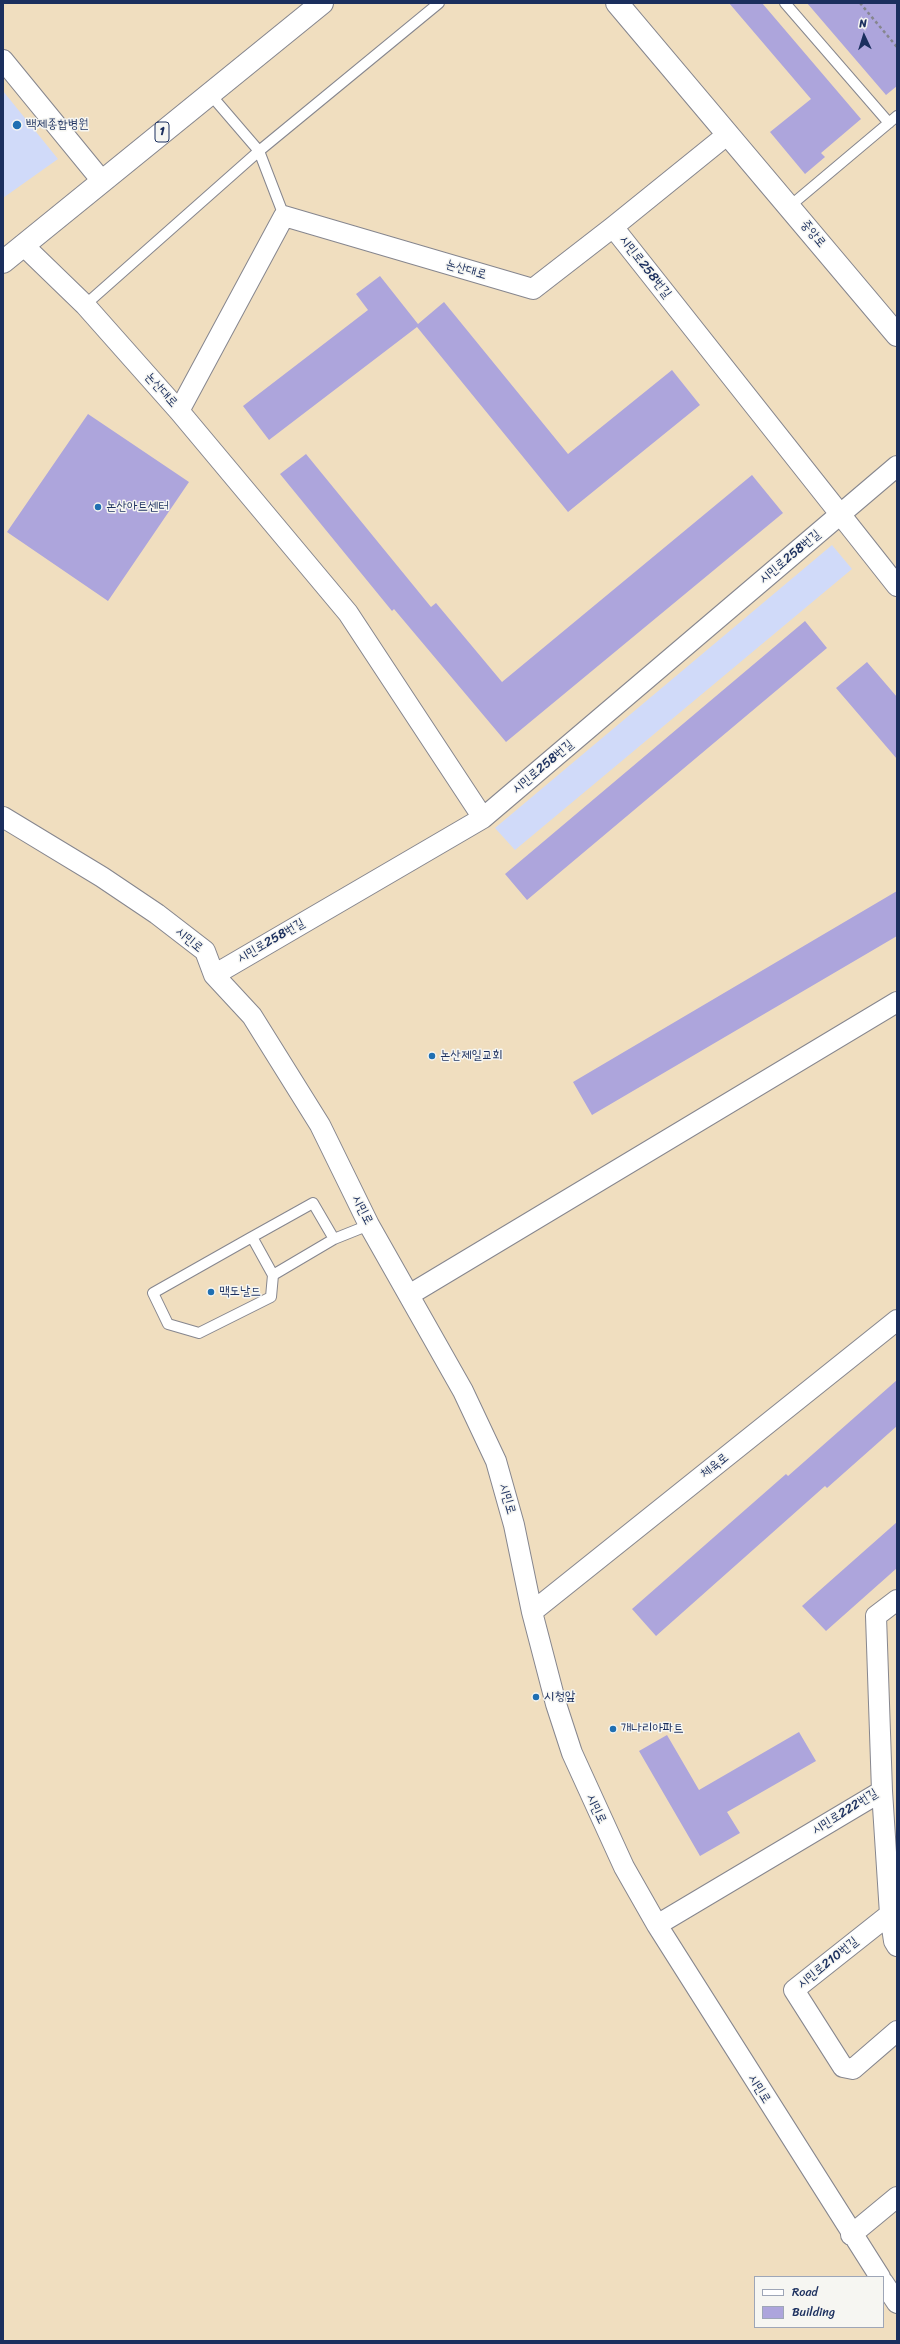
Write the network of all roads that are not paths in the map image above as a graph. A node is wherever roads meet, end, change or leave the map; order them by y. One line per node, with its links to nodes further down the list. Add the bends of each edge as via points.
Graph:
1 (322, 3): 6 (street, 1)
2 (438, 3): 10 (lane)
3 (617, 3): 9 (street, 중앙로)
4 (784, 3): 8 (lane)
5 (3, 60): 11 (street)
6 (210, 94): 10 (lane); 11 (street, 1)
7 (897, 116): 8 (lane)
8 (889, 123): 12 (lane)
9 (728, 134): 12 (street, 중앙로); 14 (street)
10 (259, 151): 13 (lane); 17 (lane)
11 (102, 181): 15 (street, 1)
12 (790, 206): 18 (street, 중앙로)
13 (284, 216): 14 (street, 논산대로, via 533,289); 19 (street, 논산대로)
14 (613, 227): 21 (street, 시민로258번길)
15 (23, 245): 16 (street, 1); 17 (street, 논산대로)
16 (3, 262)
17 (85, 305): 19 (street, 논산대로)
18 (897, 335)
19 (179, 411): 24 (street, via 348,613)
20 (897, 466): 21 (street, 시민로258번길)
21 (840, 514): 22 (street, 시민로258번길); 24 (street, 시민로258번길)
22 (897, 586)
23 (3, 816): 25 (street, 시민로, via 157,914 205,951)
24 (483, 818): 25 (street, 시민로258번길)
25 (214, 975): 27 (street, 시민로, via 252,1016 320,1125)
26 (897, 1002): 31 (street)
27 (369, 1225): 29 (lane); 31 (street, 시민로)
28 (252, 1237): 29 (lane, via 313,1202); 30 (lane); 30 (lane, via 153,1293 168,1324 199,1333 271,1297)
29 (334, 1239): 30 (lane)
30 (274, 1275)
31 (409, 1294): 34 (street, 시민로, via 463,1391 496,1461 514,1525)
32 (897, 1320): 34 (street, 체육로)
33 (897, 1600): 35 (street, 시민로222번길, via 876,1616)
34 (532, 1612): 37 (street, 시민로, via 556,1704 572,1753 624,1867)
35 (882, 1791): 36 (street); 37 (street, 시민로222번길)
36 (890, 1914): 38 (street); 39 (street, 시민로210번길, via 794,1990 843,2067 853,2069)
37 (657, 1925): 41 (street, 시민로)
38 (897, 1946)
39 (897, 2031)
40 (897, 2197): 41 (street)
41 (851, 2235): 42 (street, 시민로)
42 (879, 2276)
43 (884, 2284): 44 (street)
44 (897, 2303)

